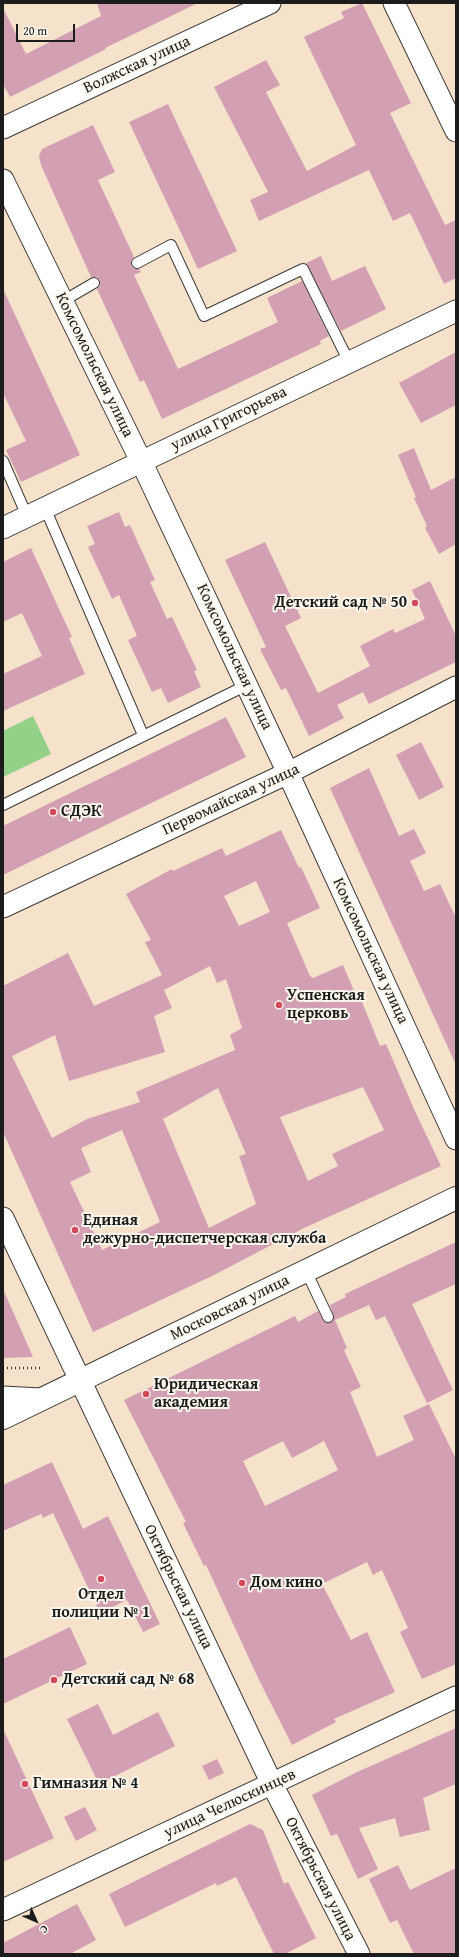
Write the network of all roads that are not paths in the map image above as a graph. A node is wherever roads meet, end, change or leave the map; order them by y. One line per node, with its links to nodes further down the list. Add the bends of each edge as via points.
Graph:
1 (270, 3): 3 (street, Волжская улица)
2 (394, 3): 4 (street)
3 (3, 128)
4 (456, 131)
5 (3, 180): 8 (street, Комсомольская улица)
6 (137, 263): 10 (lane, via 171,246 204,316 303,270)
7 (94, 283): 8 (lane)
8 (63, 301): 12 (street, Комсомольская улица)
9 (456, 311): 10 (street, улица Григорьева)
10 (348, 362): 12 (street, улица Григорьева)
11 (3, 461): 13 (lane)
12 (141, 462): 13 (street, улица Григорьева); 15 (street, Комсомольская улица)
13 (36, 512): 14 (street, улица Григорьева); 17 (lane)
14 (3, 528)
15 (247, 685): 17 (lane); 18 (street, Комсомольская улица)
16 (456, 687): 18 (street, Первомайская улица)
17 (142, 735): 19 (lane)
18 (288, 773): 20 (street, Первомайская улица); 21 (street, Комсомольская улица)
19 (3, 805)
20 (3, 907)
21 (456, 1139)
22 (456, 1198): 24 (main road, Московская улица)
23 (3, 1218): 26 (street, Октябрьская улица)
24 (306, 1271): 25 (lane); 26 (main road, Московская улица)
25 (328, 1317)
26 (79, 1381): 28 (main road, Московская улица); 31 (street, Октябрьская улица)
27 (3, 1397): 28 (street)
28 (41, 1399): 29 (main road, Московская улица)
29 (3, 1418)
30 (456, 1697): 31 (street, улица Челюскинцев)
31 (272, 1784): 32 (street, улица Челюскинцев); 33 (street, Октябрьская улица)
32 (3, 1910)
33 (359, 1954)

